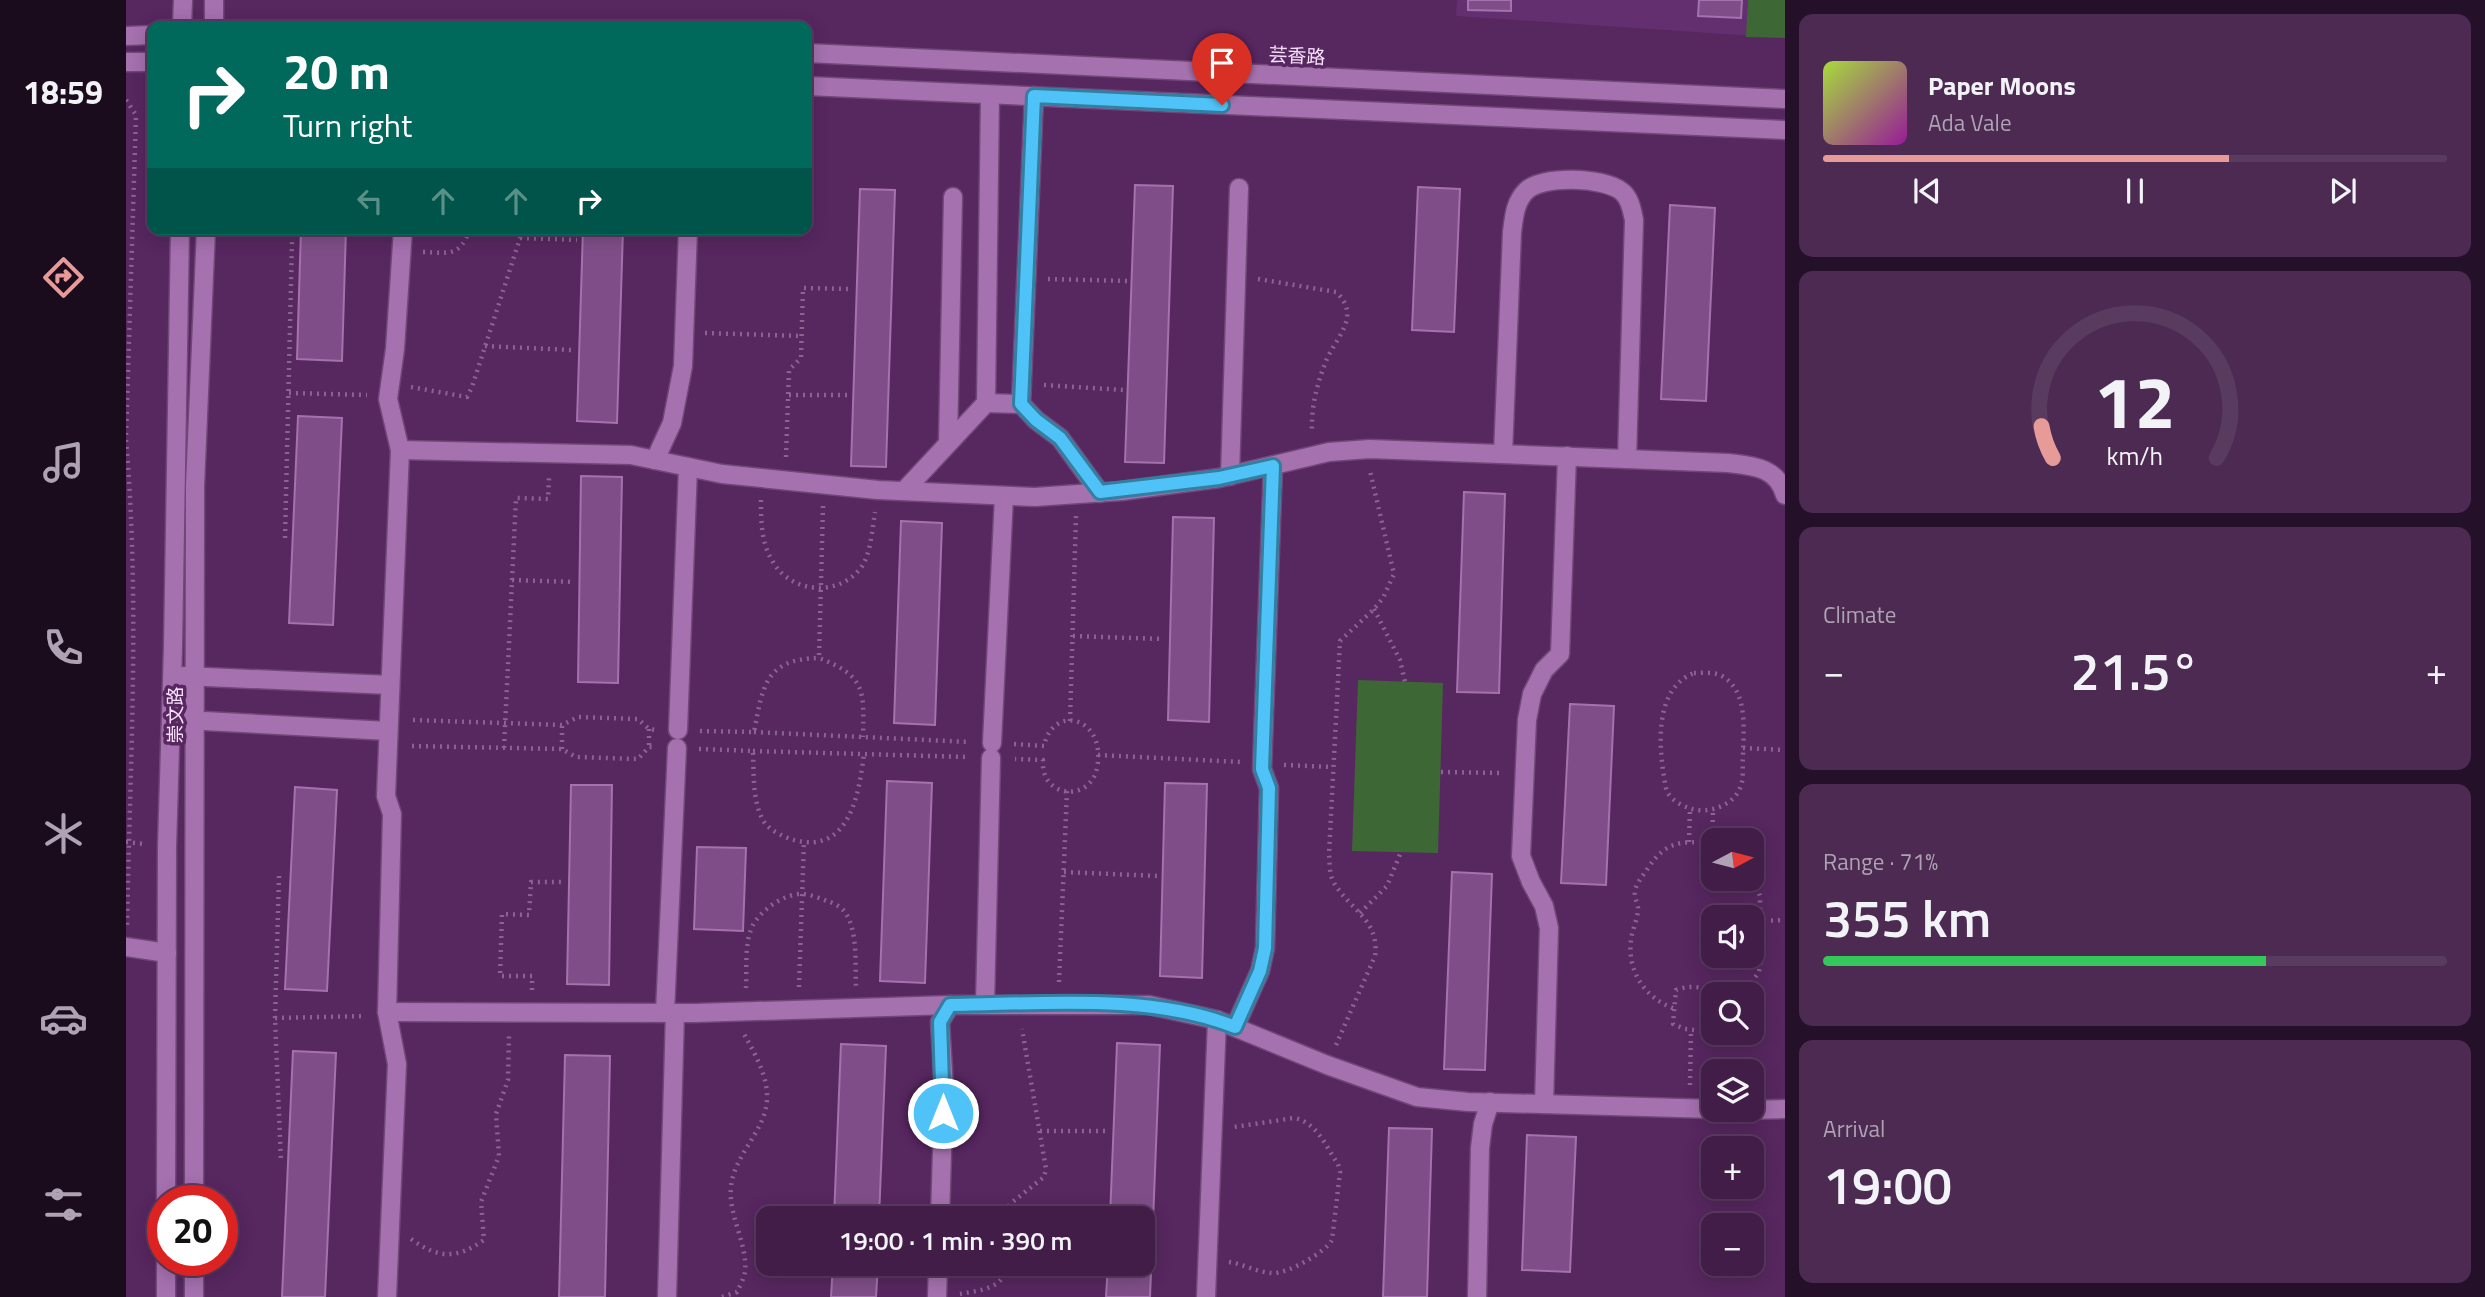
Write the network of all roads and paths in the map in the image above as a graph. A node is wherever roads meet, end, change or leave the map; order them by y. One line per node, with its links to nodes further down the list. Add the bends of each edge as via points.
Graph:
1 (183, 0): 3 (street)
2 (214, 0): 4 (street)
3 (183, 21)
4 (214, 21)
5 (147, 35): 6 (street)
6 (126, 36)
7 (812, 53): 13 (street, 芸香路)
8 (126, 62): 9 (street)
9 (147, 62)
10 (812, 86): 11 (street)
11 (990, 94): 12 (street); 41 (street)
12 (1034, 96): 15 (street); 28 (street)
13 (1785, 99)
14 (126, 100): 43 (path, via 136,115)
15 (1785, 130)
16 (1239, 188): 27 (street)
17 (953, 197): 44 (street)
18 (180, 235): 73 (street, 崇文路)
19 (205, 235): 74 (street, 崇文路, via 195,486)
20 (402, 235): 26 (street)
21 (468, 235): 26 (path, via 459,250 449,253)
22 (688, 235): 31 (street)
23 (520, 237): 24 (path); 33 (path)
24 (576, 240)
25 (292, 242): 38 (path)
26 (401, 252): 36 (street)
27 (1237, 275): 49 (path, via 1335,292 1342,298 1344,331 1327,359 1311,411); 55 (street)
28 (1026, 279): 29 (path); 35 (street)
29 (1128, 281)
30 (852, 289): 32 (path, via 803,288)
31 (684, 332): 32 (path); 52 (street, via 683,366 672,422)
32 (802, 336): 39 (path, via 801,358 789,370)
33 (485, 346): 34 (path); 36 (path, via 467,397)
34 (571, 350)
35 (1021, 384): 37 (path); 42 (street)
36 (389, 389): 38 (path); 46 (street)
37 (1123, 390)
38 (289, 393): 65 (path)
39 (789, 395): 40 (path); 57 (path)
40 (849, 395)
41 (986, 403): 42 (street); 44 (street)
42 (1021, 404): 61 (street, via 1060,438)
43 (126, 438): 115 (path, via 132,646)
44 (948, 443): 60 (street)
45 (1370, 449): 48 (street); 49 (street); 69 (path, via 1372,479 1394,574)
46 (400, 450): 47 (street); 76 (street)
47 (550, 452): 52 (street); 66 (path, via 548,499 516,498)
48 (1503, 454): 50 (street); 51 (street, via 1516,205 1539,182 1600,182 1621,191 1634,220)
49 (1314, 456): 53 (street)
50 (1567, 457): 51 (street); 98 (street, via 1560,654 1544,670 1532,694)
51 (1627, 459): 63 (street, via 1755,466 1770,472)
52 (655, 460): 54 (street)
53 (1273, 466): 55 (street); 95 (street)
54 (688, 467): 56 (street); 86 (street)
55 (1230, 476): 61 (street)
56 (760, 478): 57 (street); 68 (path, via 764,542 773,563 786,578)
57 (785, 481): 58 (street)
58 (823, 485): 59 (street); 68 (path)
59 (878, 490): 60 (street); 68 (path, via 870,540 859,569)
60 (904, 491): 64 (street)
61 (1100, 492): 62 (street)
62 (1077, 494): 64 (street); 70 (path)
63 (1785, 495)
64 (1004, 496): 91 (street)
65 (285, 538)
66 (512, 580): 67 (path); 80 (path)
67 (575, 582)
68 (822, 589): 72 (path)
69 (1374, 609): 75 (path, via 1400,660); 96 (path, via 1340,641)
70 (1073, 636): 71 (path); 79 (path)
71 (1163, 639)
72 (819, 658): 84 (path, via 798,658 772,673); 85 (path, via 842,667 856,680 863,696)
73 (173, 676): 74 (street); 77 (street, 崇文路)
74 (195, 677): 76 (street); 78 (street, 崇文路)
75 (1405, 682)
76 (390, 685): 82 (street)
77 (171, 719): 78 (street); 116 (street, 崇文路)
78 (195, 721): 82 (street); 147 (street, 崇文路)
79 (1070, 721): 91 (path, via 1055,724 1046,734 1044,746); 94 (path, via 1087,724 1094,733)
80 (506, 723): 81 (path); 82 (path); 88 (path)
81 (562, 724): 83 (path, via 578,717 638,719); 90 (path)
82 (388, 725): 129 (street, via 386,796 392,814)
83 (649, 729): 86 (path); 87 (path)
84 (754, 732): 85 (path); 86 (path)
85 (863, 737): 91 (path)
86 (678, 739): 128 (street)
87 (649, 747)
88 (504, 748)
89 (1743, 748): 92 (path); 100 (path, via 1743,712 1732,684 1714,673 1684,677 1666,703 1662,765 1667,793); 101 (path, via 1742,784 1736,795)
90 (562, 749)
91 (991, 750): 93 (path); 99 (path, via 1042,760 1047,783); 119 (street)
92 (1785, 750)
93 (753, 751)
94 (1098, 755): 95 (path); 99 (path, via 1094,779 1085,788)
95 (1262, 764): 96 (path); 132 (street, via 1269,788 1265,948)
96 (1333, 767): 112 (path, via 1330,872)
97 (1441, 772): 98 (path)
98 (1524, 774): 137 (street, via 1521,856 1549,928)
99 (1067, 791): 107 (path)
100 (1690, 809): 101 (path); 104 (path)
101 (1713, 811): 102 (path)
102 (1712, 828)
103 (804, 841): 111 (path)
104 (1689, 842): 105 (path); 123 (path, via 1664,848 1634,894 1638,908 1630,942 1636,974 1646,992)
105 (1701, 843)
106 (1401, 852): 112 (path, via 1387,886)
107 (1064, 872): 109 (path); 120 (path)
108 (279, 876): 130 (path)
109 (1158, 876)
110 (565, 882): 127 (path, via 531,882 529,915 502,914 500,976 532,976)
111 (802, 894): 122 (path, via 834,904 849,920); 124 (path); 125 (path, via 777,902 753,924)
112 (1360, 913): 135 (path, via 1375,935 1375,956)
113 (1785, 920): 114 (path)
114 (1764, 921)
115 (126, 947): 116 (street)
116 (167, 953): 146 (street, 崇文路)
117 (1701, 988): 123 (path, via 1676,990)
118 (1018, 1003): 119 (street); 120 (street); 143 (path)
119 (985, 1004): 121 (street)
120 (1058, 1004): 131 (street, via 1149,1005)
121 (950, 1005): 122 (street); 148 (street, via 940,1022 944,1087)
122 (858, 1008): 124 (street)
123 (1672, 1008): 133 (path, via 1672,1024)
124 (798, 1010): 125 (street)
125 (738, 1012): 128 (street); 161 (path, via 759,1062 767,1097 764,1118 736,1166 731,1188 745,1272 737,1292)
126 (510, 1013): 127 (street); 129 (street); 150 (path, via 508,1080 496,1114 499,1156 481,1202 484,1240 469,1251 436,1253)
127 (532, 1013): 128 (street)
128 (670, 1013): 160 (street)
129 (387, 1014): 130 (path); 150 (street, via 397,1064)
130 (275, 1018): 145 (path)
131 (1217, 1020): 132 (street); 142 (street)
132 (1235, 1027): 135 (street)
133 (1691, 1030): 134 (path); 138 (path)
134 (1701, 1031)
135 (1327, 1065): 136 (street, via 1417,1097)
136 (1490, 1102): 137 (street); 164 (street, via 1480,1148)
137 (1544, 1104): 138 (street)
138 (1689, 1108): 139 (street)
139 (1701, 1108)
140 (1785, 1109): 141 (street)
141 (1764, 1110)
142 (1213, 1130): 151 (street); 151 (path, via 1304,1120 1340,1172 1328,1248 1272,1274)
143 (1040, 1131): 144 (path); 149 (path, via 1045,1177)
144 (1108, 1131)
145 (281, 1162)
146 (166, 1185)
147 (194, 1185)
148 (940, 1206)
149 (1009, 1206)
150 (390, 1224): 159 (street)
151 (1208, 1260): 163 (street)
152 (166, 1276): 157 (street)
153 (194, 1276): 158 (street)
154 (938, 1276): 162 (street)
155 (1004, 1276): 156 (path, via 995,1285)
156 (957, 1295)
157 (166, 1297)
158 (194, 1297)
159 (387, 1297)
160 (667, 1297)
161 (722, 1297)
162 (937, 1297)
163 (1206, 1297)
164 (1477, 1297)

